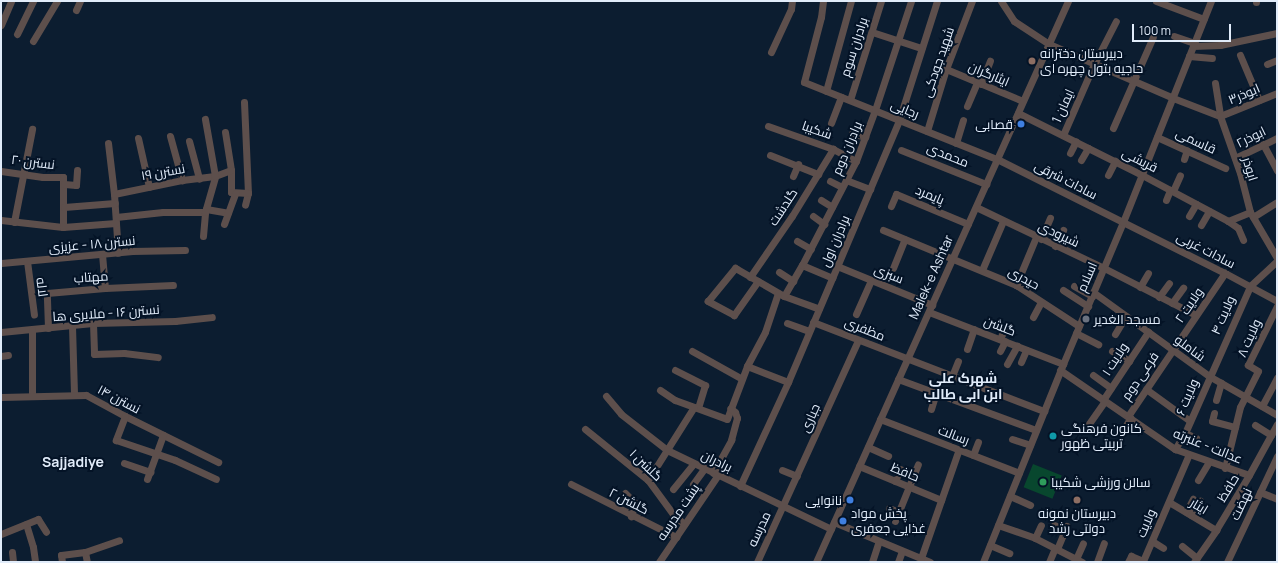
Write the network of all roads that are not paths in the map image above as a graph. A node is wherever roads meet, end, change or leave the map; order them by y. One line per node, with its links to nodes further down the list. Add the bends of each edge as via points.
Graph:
1 (11, 1): 19 (street)
2 (33, 1): 22 (street)
3 (57, 1): 26 (street)
4 (80, 1): 16 (street)
5 (792, 1): 30 (street, via 791,9)
6 (823, 1): 42 (street, رجایی, via 804,82)
7 (851, 1): 42 (street)
8 (881, 1): 20 (street, برادران سوم)
9 (911, 1): 25 (street, برادران دوم)
10 (937, 1): 29 (street, برادران اول)
11 (972, 1): 38 (street, شهید جودکی)
12 (1001, 1): 27 (street, via 1014,21)
13 (1068, 1): 27 (street, Malek-e Ashtar)
14 (1156, 1): 17 (street)
15 (1211, 1): 17 (street, اسلام)
16 (76, 10)
17 (1204, 19): 28 (street, اسلام)
18 (1116, 21): 36 (street, ایمان 1)
19 (1, 25)
20 (872, 32): 25 (street); 46 (street, برادران سوم)
21 (1277, 33): 28 (street, via 1220,45)
22 (17, 34)
23 (1174, 36): 28 (street)
24 (1153, 38): 39 (street)
25 (898, 40): 29 (street); 51 (street, برادران دوم)
26 (33, 41)
27 (1049, 44): 36 (street); 48 (street, Malek-e Ashtar)
28 (1194, 45): 32 (street, اسلام)
29 (921, 48): 55 (street, برادران اول)
30 (771, 52)
31 (1240, 55): 47 (street)
32 (1189, 56): 33 (street); 45 (street, اسلام)
33 (1212, 58)
34 (990, 62): 40 (street)
35 (1276, 63): 37 (street)
36 (1094, 64): 39 (street); 64 (street, ایمان 1)
37 (1266, 64)
38 (946, 69): 40 (street, ایثارگران); 61 (street, شهید جودکی)
39 (1133, 81): 45 (street); 59 (street)
40 (979, 83): 48 (street, ایثارگران); 50 (street)
41 (1215, 83): 53 (street, ابوذر)
42 (826, 91): 44 (street, رجایی)
43 (1277, 93): 47 (street, ابوذر۳)
44 (840, 96): 46 (street, رجایی); 57 (street)
45 (1173, 98): 53 (street); 67 (street, اسلام)
46 (850, 100): 51 (street, رجایی)
47 (1259, 100): 53 (street, ابوذر۳)
48 (1023, 101): 52 (street, Malek-e Ashtar)
49 (244, 102): 112 (street)
50 (967, 106)
51 (876, 110): 55 (street, رجایی); 66 (street, برادران دوم)
52 (1018, 113): 64 (street, قریشی); 82 (street, Malek-e Ashtar)
53 (1220, 116): 81 (street, ابوذر)
54 (205, 119): 98 (street)
55 (899, 120): 61 (street, رجایی); 109 (street, برادران اول)
56 (963, 120): 73 (street)
57 (831, 124)
58 (768, 126): 75 (street, شکیبا)
59 (1113, 128)
60 (32, 130): 93 (street)
61 (927, 131): 73 (street, رجایی)
62 (225, 132): 91 (street)
63 (852, 133): 66 (street)
64 (1063, 135): 71 (street, قریشی)
65 (170, 136): 101 (street)
66 (865, 137): 85 (street, برادران دوم)
67 (1157, 137): 78 (street, قاسمی); 96 (street, اسلام)
68 (138, 138): 107 (street)
69 (1277, 138): 74 (street, ابوذر۲)
70 (188, 141): 100 (street)
71 (1076, 141): 76 (street, قریشی); 79 (street)
72 (108, 143): 113 (street)
73 (956, 143): 82 (street, رجایی)
74 (1263, 144): 81 (street, ابوذر۲); 92 (street)
75 (833, 148): 85 (street, شکیبا); 94 (street, گلدشت)
76 (1088, 148): 84 (street); 86 (street, قریشی)
77 (902, 150): 106 (street, محمدی)
78 (1187, 150): 83 (street); 88 (street, قاسمی)
79 (1070, 153)
80 (770, 155): 87 (street)
81 (1235, 158): 127 (street, ابوذر)
82 (997, 159): 106 (street, Malek-e Ashtar); 136 (street, سادات شرقی)
83 (1184, 159)
84 (1081, 160)
85 (856, 161): 102 (street, برادران دوم)
86 (1115, 161): 95 (street); 96 (street, قریشی)
87 (798, 164): 94 (street); 99 (street)
88 (1225, 168)
89 (1, 170): 93 (street, نسترن ۲۰)
90 (77, 170): 103 (street, via 76,185)
91 (231, 170): 98 (street, نسترن ۱۹); 104 (street)
92 (1277, 170)
93 (25, 173): 103 (street, نسترن ۲۰); 135 (street)
94 (818, 174): 167 (street, گلدشت)
95 (1108, 175)
96 (1142, 175): 110 (street, قریشی); 136 (street, اسلام)
97 (1180, 175): 110 (street)
98 (215, 176): 100 (street, نسترن ۱۹); 104 (street, نسترن ۱۹); 124 (street)
99 (793, 176)
100 (199, 179): 101 (street, نسترن ۱۹)
101 (182, 180): 107 (street, نسترن ۱۹)
102 (846, 180): 108 (street, برادران دوم); 109 (street)
103 (63, 181): 121 (street)
104 (231, 181): 111 (street, via 231,192)
105 (830, 181): 108 (street)
106 (986, 184): 123 (street, Malek-e Ashtar)
107 (148, 187): 113 (street, نسترن ۱۹)
108 (842, 187): 122 (street, برادران دوم)
109 (870, 189): 160 (street, برادران اول)
110 (1172, 190): 115 (street); 118 (street, قریشی)
111 (235, 193): 112 (street); 126 (street)
112 (248, 193): 119 (street)
113 (114, 194): 117 (street)
114 (821, 200): 122 (street)
115 (1166, 200)
116 (1277, 202): 127 (street)
117 (115, 203): 121 (street); 132 (street)
118 (1196, 204): 125 (street, قریشی); 129 (street)
119 (245, 205)
120 (891, 206): 139 (street, پایمرد, via 896,194)
121 (64, 207): 141 (street)
122 (832, 207): 138 (street, برادران دوم)
123 (976, 207): 133 (street, شیرودی); 139 (street, Malek-e Ashtar)
124 (206, 210): 126 (street); 132 (street, via 163,212); 144 (street)
125 (1209, 211): 134 (street, قریشی); 140 (street)
126 (228, 214): 137 (street)
127 (1251, 214): 134 (street); 155 (street, ابوذر)
128 (813, 216): 138 (street)
129 (1189, 216)
130 (1050, 218): 145 (street)
131 (1, 220): 135 (street)
132 (116, 220): 141 (street); 152 (street)
133 (1003, 221): 145 (street, شیرودی); 163 (street)
134 (1228, 221): 147 (street, قریشی, via 1238,228)
135 (14, 222): 141 (street)
136 (1123, 222): 162 (street, اسلام); 166 (street, سادات غربی)
137 (224, 224)
138 (824, 224): 150 (street, برادران دوم)
139 (968, 224): 154 (street, Malek-e Ashtar)
140 (1201, 225)
141 (63, 227)
142 (883, 230): 146 (street, حیدری)
143 (1063, 230): 149 (street)
144 (202, 236)
145 (1038, 238): 149 (street, شیرودی); 174 (street)
146 (905, 239): 154 (street, حیدری); 161 (street)
147 (1243, 240)
148 (797, 242): 150 (street)
149 (1055, 246): 162 (street, شیرودی)
150 (811, 249): 159 (street, برادران دوم)
151 (185, 250): 152 (street, نسترن ۱۸ - عزیزی)
152 (118, 253): 153 (street, نسترن ۱۸ - عزیزی)
153 (102, 254): 156 (street, نسترن ۱۸ - عزیزی); 178 (street)
154 (953, 258): 163 (street, حیدری); 189 (street, Malek-e Ashtar)
155 (1277, 258)
156 (27, 261): 158 (street, نسترن ۱۸ - عزیزی); 192 (street, لاله)
157 (1277, 261): 176 (street)
158 (1, 263)
159 (802, 265): 168 (street); 170 (street, برادران دوم)
160 (837, 266): 168 (street, برادران اول); 169 (street, سبزی)
161 (893, 268)
162 (1104, 268): 177 (street, شیرودی); 181 (street, اسلام)
163 (982, 270): 174 (street, حیدری)
164 (779, 272): 170 (street)
165 (1148, 273): 177 (street)
166 (1225, 273): 176 (street, سادات غربی); 194 (street, ولایت ۲)
167 (750, 277): 171 (street); 171 (street, via 735,268 708,301 734,315)
168 (832, 278): 190 (street, برادران اول)
169 (871, 280): 189 (street, سبزی); 191 (street)
170 (793, 281): 182 (street, برادران دوم)
171 (758, 282): 182 (street)
172 (1169, 283): 183 (street)
173 (174, 285): 178 (street, مهتاب)
174 (1016, 285): 185 (street, حیدری)
175 (1074, 286): 181 (street, شاملو)
176 (1250, 286): 184 (street, سادات غربی); 231 (street, ولایت ۴)
177 (1140, 287): 183 (street, شیرودی)
178 (105, 288): 201 (street, مهتاب, via 47,293)
179 (1183, 288): 186 (street)
180 (1064, 290): 187 (street)
181 (1093, 294): 187 (street, اسلام); 193 (street, شاملو)
182 (781, 295): 190 (street); 226 (street, برادران دوم)
183 (1159, 297): 186 (street, شیرودی)
184 (1277, 301)
185 (1041, 302): 196 (street); 205 (street, حیدری)
186 (1172, 303): 194 (street, شیرودی)
187 (1088, 306): 205 (street, اسلام)
188 (1277, 306): 244 (street, ولایت ۸, via 1248,365 1258,371)
189 (930, 308): 203 (street, گلشن); 221 (street, Malek-e Ashtar)
190 (819, 309): 197 (street, برادران اول)
191 (856, 314)
192 (34, 315)
193 (1126, 316): 208 (street, شاملو); 209 (street)
194 (1196, 316): 216 (street, ولایت ۲)
195 (212, 317): 198 (street, نسترن ۱۶ - ملایری ها, via 175,321)
196 (1033, 317)
197 (813, 322): 206 (street, برادران اول); 210 (street, مظفری)
198 (93, 323): 200 (street, نسترن ۱۶ - ملایری ها); 220 (street, via 94,354 124,353)
199 (787, 323): 206 (street)
200 (72, 326): 201 (street, نسترن ۱۶ - ملایری ها); 241 (street)
201 (48, 328): 204 (street, نسترن ۱۶ - ملایری ها)
202 (1005, 328): 211 (street)
203 (974, 329): 211 (street, گلشن); 214 (street)
204 (32, 330): 207 (street, نسترن ۱۶ - ملایری ها); 242 (street)
205 (1078, 330): 212 (street, حیدری); 227 (street, اسلام)
206 (809, 331): 235 (street, برادران اول)
207 (1, 332)
208 (1148, 332): 216 (street, شاملو); 223 (street, ولایت ۱)
209 (1115, 334)
210 (858, 340): 221 (street, مظفری); 296 (street, جباری)
211 (1002, 340): 213 (street, گلشن); 218 (street)
212 (1098, 344)
213 (1017, 346): 215 (street, گلشن); 225 (street)
214 (967, 349)
215 (1026, 350): 224 (street); 227 (street, گلشن)
216 (1172, 350): 231 (street, شاملو); 238 (street, فرعی دوم)
217 (692, 351): 233 (street)
218 (1000, 351)
219 (1112, 351): 223 (street)
220 (158, 357)
221 (907, 359): 230 (street, مظفری); 234 (street, Malek-e Ashtar)
222 (958, 361): 230 (street)
223 (1129, 361): 237 (street, ولایت ۱)
224 (1021, 362)
225 (1007, 364)
226 (747, 366): 233 (street, برادران دوم); 235 (street)
227 (1062, 367): 246 (street, عدالت - عنبرته); 252 (street, اسلام)
228 (674, 370): 249 (street, via 705,385)
229 (1094, 375): 237 (street)
230 (952, 376): 252 (street, مظفری)
231 (1209, 376): 236 (street, شاملو); 258 (street, ولایت ۶)
232 (1277, 378): 248 (street)
233 (742, 379): 250 (street, برادران دوم)
234 (898, 379): 240 (street); 257 (street, Malek-e Ashtar)
235 (788, 382): 304 (street, برادران اول)
236 (1221, 383): 244 (street, شاملو); 247 (street)
237 (1111, 388): 246 (street, ولایت ۱)
238 (1146, 389): 256 (street, فرعی دوم); 258 (street)
239 (660, 390): 249 (street, via 675,400)
240 (936, 393): 251 (street); 265 (street)
241 (74, 394): 242 (street, نسترن ۱۴); 255 (street, نسترن ۱۴, via 86,395)
242 (32, 396): 245 (street, نسترن ۱۴)
243 (606, 396): 276 (street, برادران, via 621,414)
244 (1244, 396): 248 (street, شاملو); 262 (street)
245 (1, 397)
246 (1104, 400): 256 (street, عدالت - عنبرته); 260 (street, ولایت ۱)
247 (1216, 400)
248 (1262, 406): 254 (street, شاملو)
249 (696, 408): 250 (street, برادران دوم, via 727,419); 276 (street)
250 (730, 408): 294 (street, via 737,418 731,440)
251 (931, 409)
252 (1044, 411): 265 (street, اسلام)
253 (1214, 413): 262 (street, via 1212,421)
254 (1277, 415)
255 (124, 416): 267 (street, نسترن ۱۴); 277 (street, via 116,440)
256 (1129, 417): 264 (street, فرعی دوم); 275 (street, عدالت - عنبرته)
257 (880, 419): 273 (street, Malek-e Ashtar); 274 (street, رسالت)
258 (1190, 421): 266 (street, ولایت ۶)
259 (1277, 424): 268 (street, حافظ)
260 (1088, 425)
261 (1254, 426): 268 (street)
262 (1235, 427): 288 (street)
263 (585, 429): 299 (street, گلشن ۱)
264 (1124, 429)
265 (1036, 430): 272 (street, اسلام)
266 (1185, 433): 269 (street); 275 (street, ولایت ۶)
267 (163, 435): 277 (street); 282 (street, نسترن ۱۴)
268 (1271, 435): 295 (street, حافظ)
269 (1196, 438)
270 (1012, 439): 272 (street)
271 (978, 442): 279 (street)
272 (1030, 445): 293 (street, اسلام)
273 (868, 447): 280 (street); 287 (street, Malek-e Ashtar)
274 (959, 449): 279 (street, رسالت); 311 (street)
275 (1175, 449): 278 (street, عدالت - عنبرته)
276 (667, 450): 285 (street, برادران); 299 (street)
277 (156, 454): 292 (street); 298 (street)
278 (1189, 454): 283 (street, عدالت - عنبرته); 313 (street, ولایت)
279 (973, 455): 293 (street, رسالت)
280 (888, 456)
281 (1277, 456): 307 (street, نهضت)
282 (218, 462)
283 (1209, 462): 288 (street, عدالت - عنبرته); 300 (street)
284 (124, 463): 292 (street)
285 (694, 464): 289 (street, برادران); 306 (street)
286 (918, 464): 305 (street)
287 (859, 466): 301 (street, حافظ); 321 (street, Malek-e Ashtar)
288 (1226, 468): 295 (street, عدالت - عنبرته)
289 (704, 469): 294 (street, برادران); 303 (street)
290 (900, 469): 301 (street)
291 (782, 470): 296 (street)
292 (150, 472): 297 (street)
293 (1019, 473): 309 (street, اسلام)
294 (715, 474): 304 (street, برادران); 323 (street, پشت مدرسه)
295 (1249, 475): 328 (street, حافظ)
296 (797, 476): 315 (street, جباری)
297 (147, 479)
298 (216, 479)
299 (648, 480): 323 (street, گلشن ۱, via 673,514)
300 (1198, 480)
301 (895, 481): 305 (street, حافظ)
302 (571, 484): 319 (street, گلشن ۲)
303 (693, 484)
304 (740, 486): 315 (street, برادران)
305 (909, 487): 311 (street, حافظ); 317 (street)
306 (674, 489)
307 (1260, 492): 310 (street); 363 (street, نهضت)
308 (625, 493): 319 (street, via 635,503)
309 (1010, 496): 314 (street); 324 (street, اسلام)
310 (1277, 499)
311 (941, 500): 346 (street)
312 (1197, 500): 318 (street)
313 (1169, 502): 318 (street, ایثار); 335 (street, ولایت)
314 (1030, 504)
315 (783, 506): 327 (street, برادران); 354 (street, مدرسه)
316 (889, 508): 317 (street)
317 (899, 512): 320 (street)
318 (1188, 514): 328 (street, ایثار)
319 (631, 516): 331 (street, گلشن ۲)
320 (895, 521)
321 (834, 522): 327 (street, Malek-e Ashtar); 334 (street)
322 (26, 524): 329 (street, via 38,519); 330 (street); 350 (street)
323 (684, 524): 331 (street, پشت مدرسه)
324 (998, 525): 332 (street); 338 (street, اسلام)
325 (1041, 525): 332 (street)
326 (1054, 525): 341 (street, via 1066,527)
327 (831, 529): 355 (street, Malek-e Ashtar)
328 (1216, 530): 348 (street, حافظ)
329 (46, 532)
330 (1, 534)
331 (676, 537): 353 (street, پشت مدرسه)
332 (1035, 538): 341 (street)
333 (119, 540): 344 (street)
334 (879, 541): 342 (street); 356 (street)
335 (1152, 541): 340 (street); 362 (street, ولایت, via 1143,561 1131,556)
336 (1083, 543): 347 (street)
337 (1104, 543): 361 (street)
338 (990, 545): 345 (street); 359 (street, اسلام)
339 (1182, 546): 348 (street)
340 (1163, 548)
341 (1056, 549): 347 (street); 360 (street)
342 (902, 551): 346 (street); 357 (street)
343 (12, 552): 349 (street)
344 (85, 552): 351 (street, via 61,555); 352 (street)
345 (1009, 553)
346 (921, 558): 358 (street)
347 (1079, 560)
348 (1196, 560)
349 (13, 562)
350 (35, 562)
351 (62, 562)
352 (87, 562)
353 (659, 562)
354 (758, 562)
355 (816, 562)
356 (872, 562)
357 (898, 562)
358 (930, 562)
359 (983, 562)
360 (1048, 562)
361 (1097, 562)
362 (1128, 562)
363 (1227, 562)

